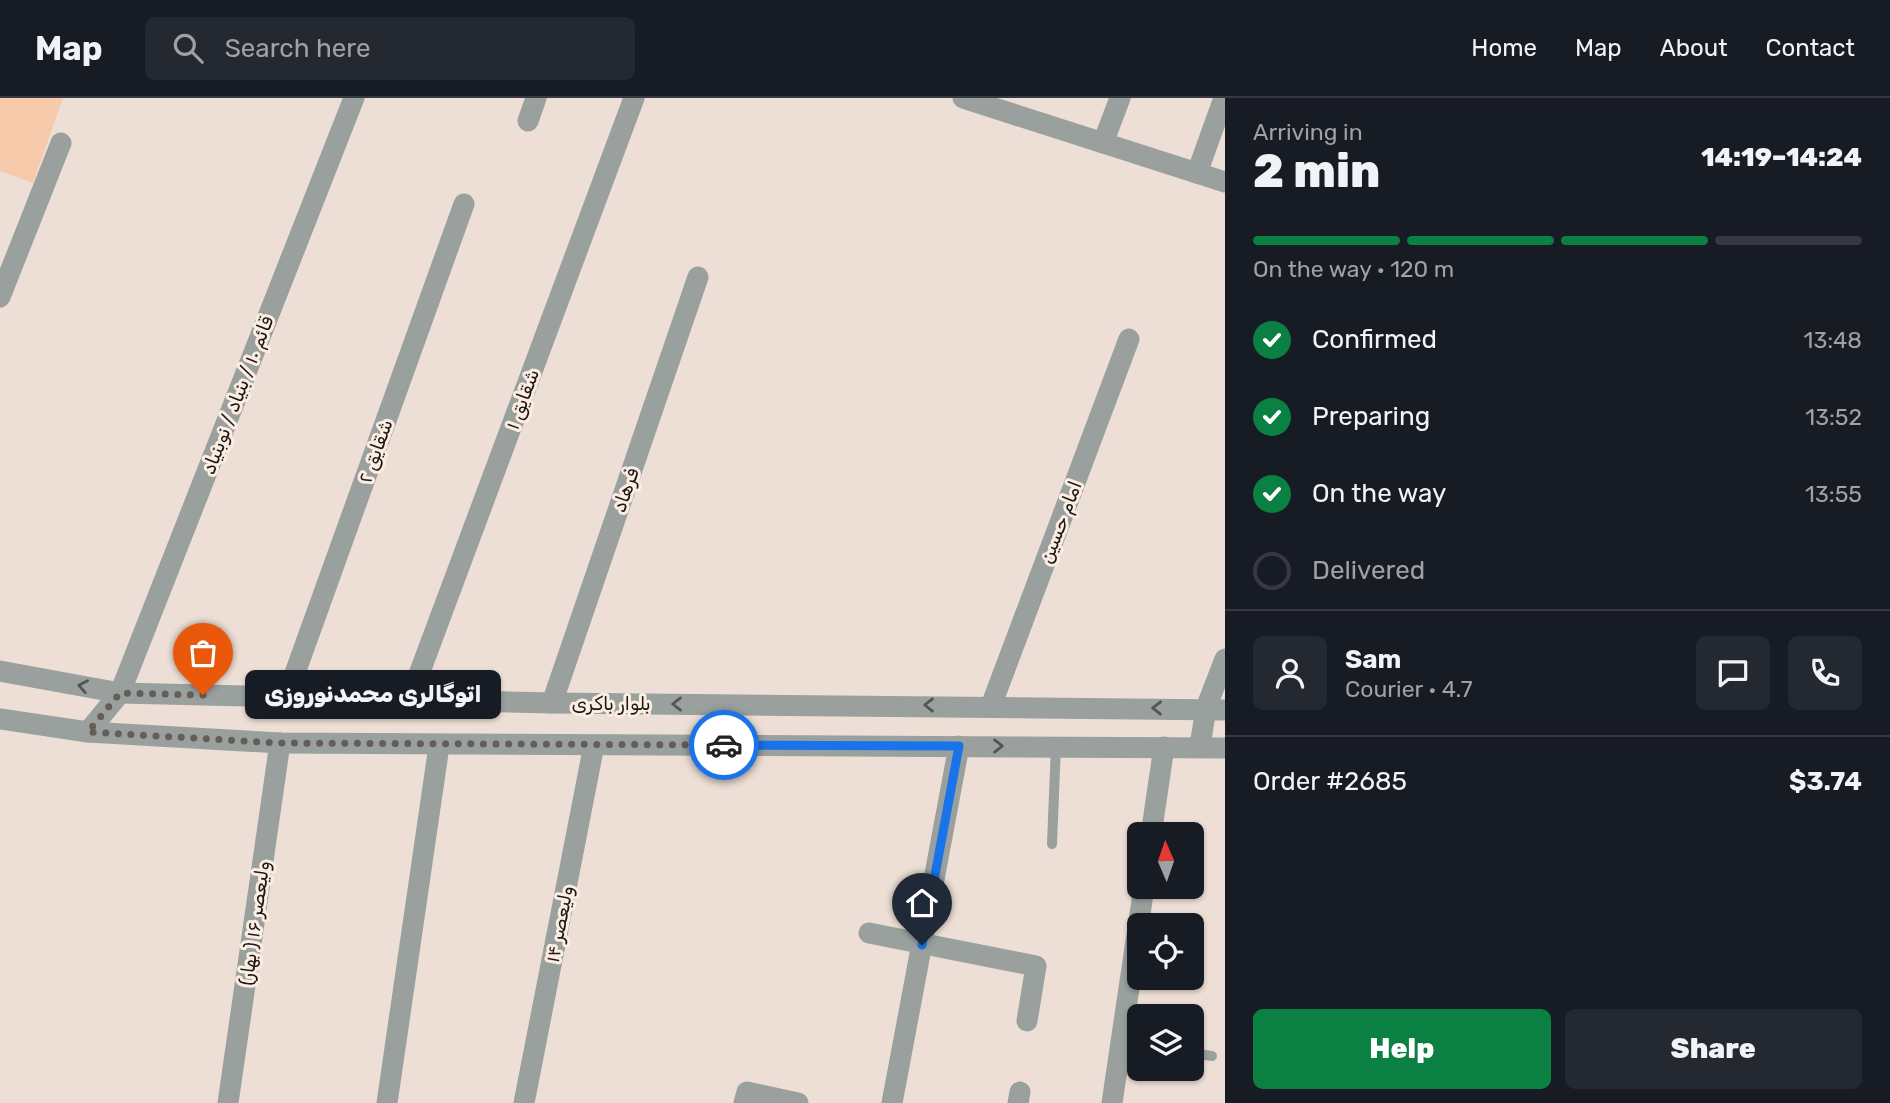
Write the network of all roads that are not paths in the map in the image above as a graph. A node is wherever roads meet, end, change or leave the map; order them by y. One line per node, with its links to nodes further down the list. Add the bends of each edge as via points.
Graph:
1 (354, 98): 19 (street, قائم ۱۰ / بنیاد / نوبنیاد)
2 (536, 98): 8 (street)
3 (634, 98): 21 (street, شقایق ۱)
4 (963, 98): 7 (street)
5 (1120, 98): 10 (street)
6 (1223, 98): 11 (street)
7 (995, 103): 10 (street)
8 (528, 121)
9 (61, 143): 15 (street)
10 (1104, 143): 11 (street)
11 (1197, 173): 12 (street)
12 (1225, 182)
13 (464, 204): 20 (street, شقایق ۲)
14 (698, 277): 22 (street, فرهاد)
15 (0, 297)
16 (1129, 339): 23 (street, امام حسین)
17 (1225, 659): 24 (street)
18 (0, 671): 19 (street, بلوار باکری, one-way to 18)
19 (120, 693): 20 (street, بلوار باکری); 26 (street, قائم ۱۰ / بنیاد / نوبنیاد)
20 (286, 698): 21 (street, بلوار باکری)
21 (409, 701): 22 (street, بلوار باکری)
22 (552, 703): 23 (street, بلوار باکری, one-way to 22)
23 (991, 706): 24 (street, بلوار باکری, one-way to 23)
24 (1215, 709): 32 (street)
25 (0, 719): 26 (street)
26 (88, 732): 27 (street)
27 (279, 743): 30 (street); 46 (street, ولیعصر ۱۶ ( بهار))
28 (594, 745): 30 (street); 31 (street); 48 (street, ولیعصر ۱۴)
29 (1056, 745): 31 (street, one-way to 29); 33 (street); 36 (lane)
30 (439, 746): 47 (street)
31 (959, 746): 39 (street)
32 (1200, 746): 33 (street); 34 (street)
33 (1164, 747): 35 (street)
34 (1225, 748)
35 (1153, 822)
36 (1052, 844)
37 (1143, 900): 40 (street)
38 (869, 933): 39 (street)
39 (922, 945): 41 (street, via 1036,966); 50 (street)
40 (1133, 1004)
41 (1027, 1021)
42 (1127, 1052): 51 (street)
43 (1204, 1055): 44 (lane)
44 (1212, 1056)
45 (745, 1098): 49 (street)
46 (228, 1103)
47 (387, 1103)
48 (524, 1103)
49 (798, 1103)
50 (892, 1103)
51 (1112, 1103)

